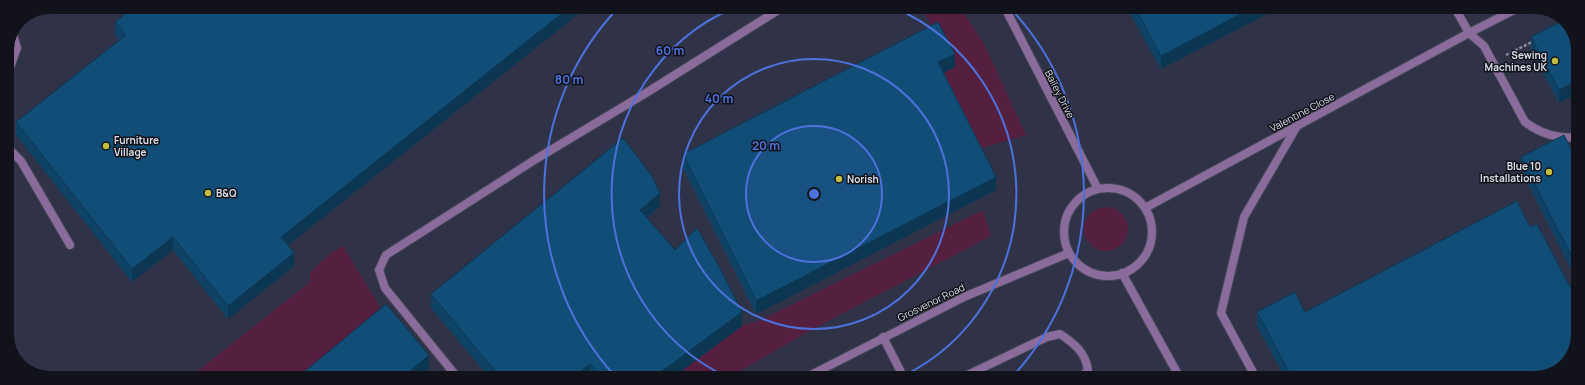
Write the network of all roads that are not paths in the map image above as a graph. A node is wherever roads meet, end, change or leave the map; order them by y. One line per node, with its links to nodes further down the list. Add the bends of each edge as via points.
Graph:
1 (772, 14): 17 (street, via 386,255 379,270 385,288)
2 (1008, 14): 11 (street, Bailey Drive)
3 (1458, 14): 5 (street)
4 (1506, 14): 5 (street, Valentine Close)
5 (1469, 33): 8 (street, Valentine Close); 9 (street, via 1484,46 1525,122 1537,131 1553,137)
6 (15, 43): 7 (street)
7 (14, 54)
8 (1297, 126): 12 (street, Valentine Close); 23 (street, via 1244,217 1221,313)
9 (1571, 137)
10 (14, 154): 13 (street, via 21,161)
11 (1098, 189): 12 (street, via 1112,188 1125,191); 14 (street, via 1084,194 1067,214 1064,240)
12 (1145, 208): 15 (street, via 1152,233 1149,246 1143,258)
13 (70, 246)
14 (1069, 253): 15 (street, via 1086,271 1104,275); 16 (street, Grosvenor Road, via 964,297)
15 (1122, 274): 22 (street)
16 (883, 337): 18 (street, Grosvenor Road); 19 (street)
17 (452, 371)
18 (818, 371)
19 (900, 371)
20 (975, 371): 21 (street, via 1046,336 1060,334 1070,340 1086,358)
21 (1087, 371)
22 (1176, 371)
23 (1252, 371)

